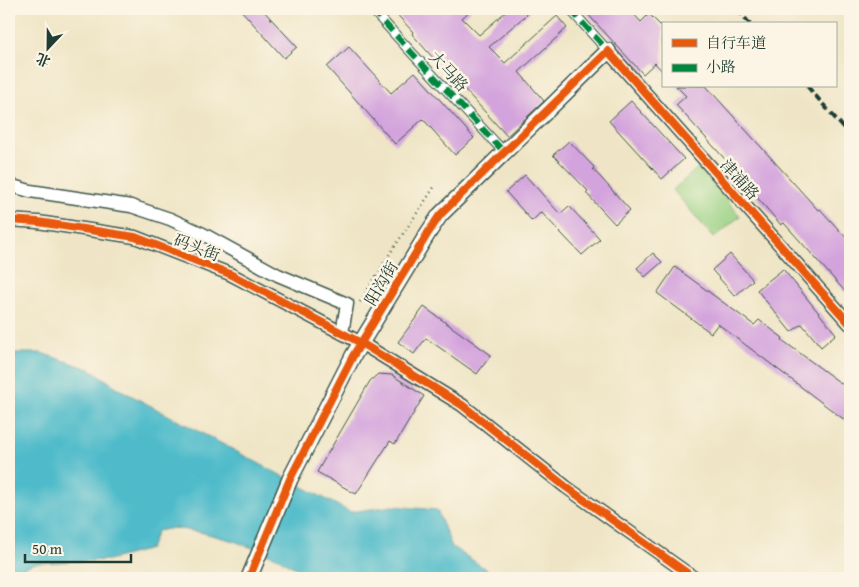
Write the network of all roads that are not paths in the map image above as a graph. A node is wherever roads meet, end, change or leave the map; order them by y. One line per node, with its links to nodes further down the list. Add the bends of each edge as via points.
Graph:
1 (372, 9): 4 (street, 大马路)
2 (570, 9): 3 (street, 津浦路)
3 (608, 51): 4 (street, 阳沟街); 7 (street, 津浦路)
4 (504, 152): 9 (street, 阳沟街, via 440,215)
5 (9, 185): 8 (street, via 131,206 170,219 278,275 348,304)
6 (9, 220): 8 (street, 码头街, via 135,237 230,274)
7 (850, 324)
8 (342, 333): 9 (street, 码头街)
9 (361, 343): 10 (street, 阳沟街, via 290,479); 11 (street, 码头街, via 462,405 566,487)
10 (249, 578)
11 (694, 578)

